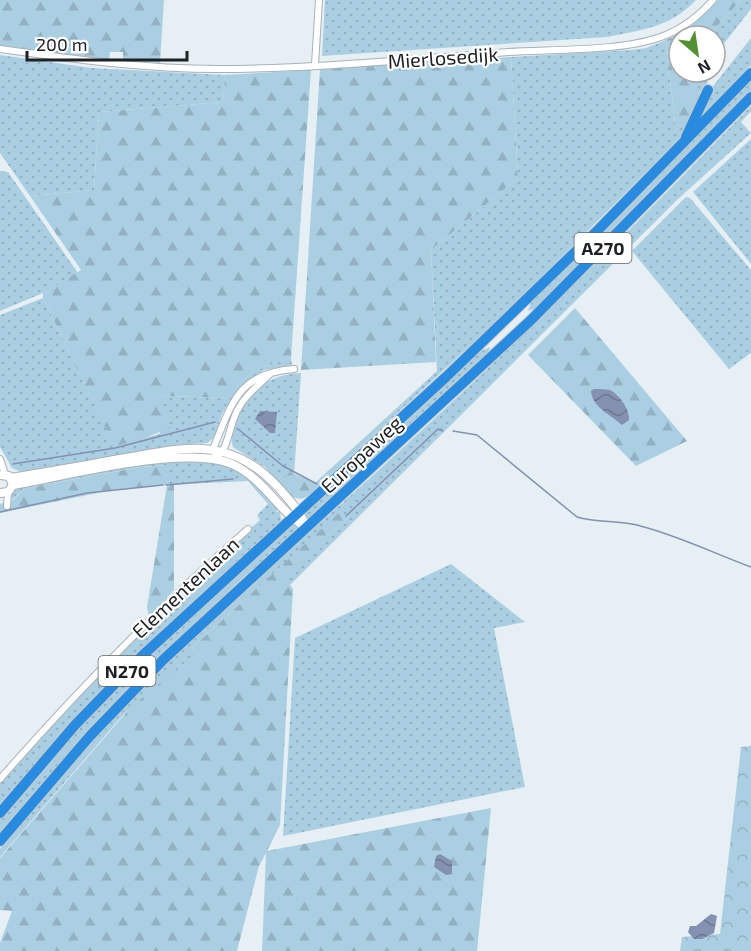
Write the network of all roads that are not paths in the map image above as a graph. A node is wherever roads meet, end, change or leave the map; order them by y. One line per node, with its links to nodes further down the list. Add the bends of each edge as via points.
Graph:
1 (319, 0): 4 (street)
2 (713, 0): 4 (street, Mierlosedijk, via 682,27 650,40)
3 (0, 49): 4 (street, Mierlosedijk, via 81,60 218,69)
4 (315, 65)
5 (751, 73): 8 (highway, Europaweg / A270)
6 (708, 90): 8 (highway, A270)
7 (751, 97): 17 (highway, Europaweg / A270, via 530,321)
8 (681, 145): 16 (highway, Europaweg / A270, via 461,363)
9 (294, 369): 10 (street)
10 (272, 373): 11 (street, via 258,376 240,390); 12 (street, via 246,396)
11 (213, 449): 12 (street); 14 (street); 15 (street, via 183,447)
12 (224, 451): 14 (street); 16 (street, via 266,475)
13 (0, 459): 15 (street)
14 (217, 459): 15 (street, via 172,457); 16 (street, via 255,479)
15 (6, 484)
16 (296, 516): 17 (street); 20 (highway, Europaweg / N270, via 136,663 62,740)
17 (307, 528): 21 (highway, Europaweg / N270, via 144,679 83,743)
18 (248, 529): 19 (street, Elementenlaan, via 116,652)
19 (0, 779)
20 (0, 813)
21 (0, 841)

